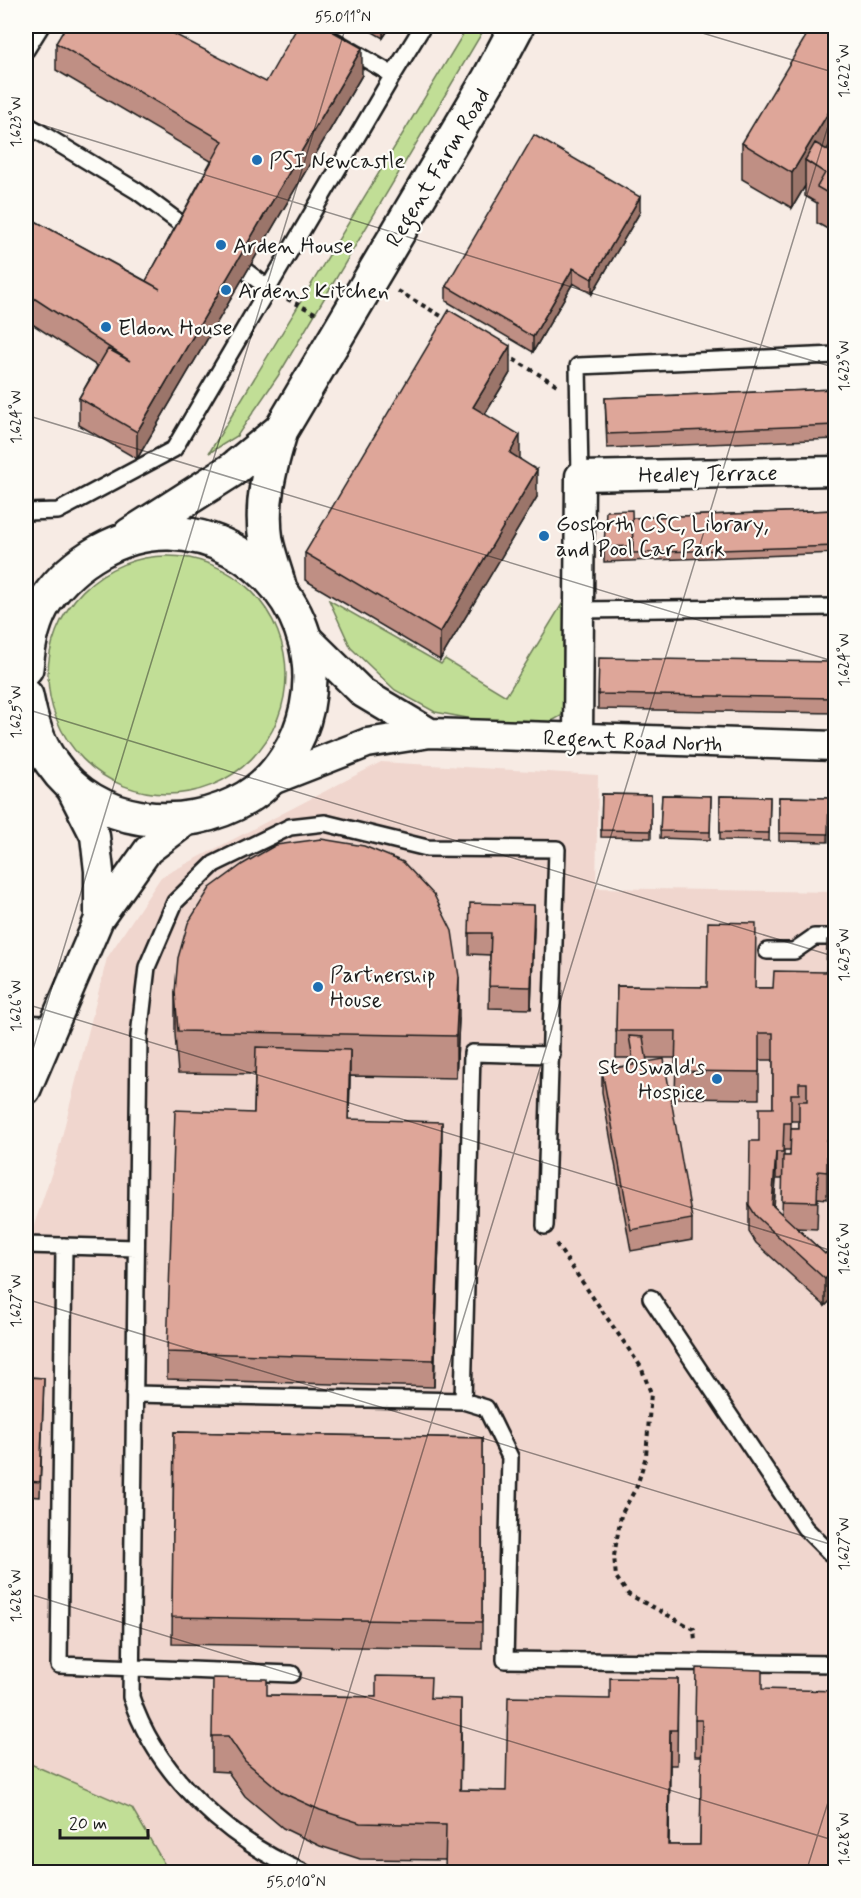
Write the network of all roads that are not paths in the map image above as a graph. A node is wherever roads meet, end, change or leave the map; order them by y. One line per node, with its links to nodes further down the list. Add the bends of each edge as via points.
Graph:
1 (41, 26): 5 (lane)
2 (309, 26): 6 (lane)
3 (423, 26): 6 (lane)
4 (517, 26): 12 (street, Regent Farm Road)
5 (26, 50)
6 (393, 75): 10 (lane)
7 (26, 124): 8 (lane, via 136,191)
8 (188, 230)
9 (247, 272): 10 (lane)
10 (275, 292): 15 (lane, via 174,449 58,511)
11 (836, 355): 14 (lane, via 578,366)
12 (281, 430): 16 (street, Regent Farm Road, via 232,470); 17 (street, Regent Farm Road, via 269,471 265,505 266,542)
13 (836, 471): 14 (street, Hedley Terrace)
14 (580, 476): 19 (street)
15 (26, 512)
16 (120, 541): 17 (street, Regent Farm Road, via 168,533 216,541 256,563); 21 (street, Regent Farm Road, via 78,564 46,600)
17 (280, 588): 20 (street, Regent Farm Road)
18 (836, 607): 19 (lane)
19 (580, 610): 24 (street)
20 (307, 638): 23 (street, Regent Road North, via 363,693); 27 (street, Regent Farm Road, via 312,683 303,728 281,767)
21 (27, 649)
22 (26, 696): 26 (street, Regent Farm Road, via 33,728 52,764)
23 (430, 733): 24 (street, Regent Road North); 27 (street, Regent Road North, via 367,743)
24 (578, 739): 25 (street, Regent Road North)
25 (836, 746)
26 (65, 778): 28 (street, Regent Farm Road, via 82,794 118,814 162,822); 29 (street, Regent Farm Road, via 95,836)
27 (262, 784): 28 (street, Regent Farm Road, via 248,798 207,817)
28 (189, 819): 29 (street, Regent Farm Road, via 148,850)
29 (99, 919): 33 (street, Regent Farm Road)
30 (836, 937): 31 (lane, via 814,937 794,951)
31 (767, 951)
32 (26, 1023): 33 (lane)
33 (55, 1025): 35 (street, Regent Farm Road)
34 (552, 1055): 36 (lane); 39 (lane, via 557,849 427,848 325,823 290,827 214,864 175,902 147,967 139,1036); 42 (lane, via 472,1053)
35 (26, 1090)
36 (545, 1226)
37 (26, 1245): 38 (lane)
38 (64, 1246): 39 (lane); 45 (lane, via 59,1665)
39 (136, 1248): 41 (lane)
40 (651, 1298): 43 (lane, via 805,1528 830,1553)
41 (134, 1394): 42 (lane); 45 (lane)
42 (463, 1401): 44 (lane, via 486,1408 510,1457 505,1660)
43 (836, 1554)
44 (836, 1664)
45 (130, 1669): 46 (lane); 47 (lane, via 131,1697 141,1724 178,1778 226,1828)
46 (292, 1674)
47 (303, 1872)

